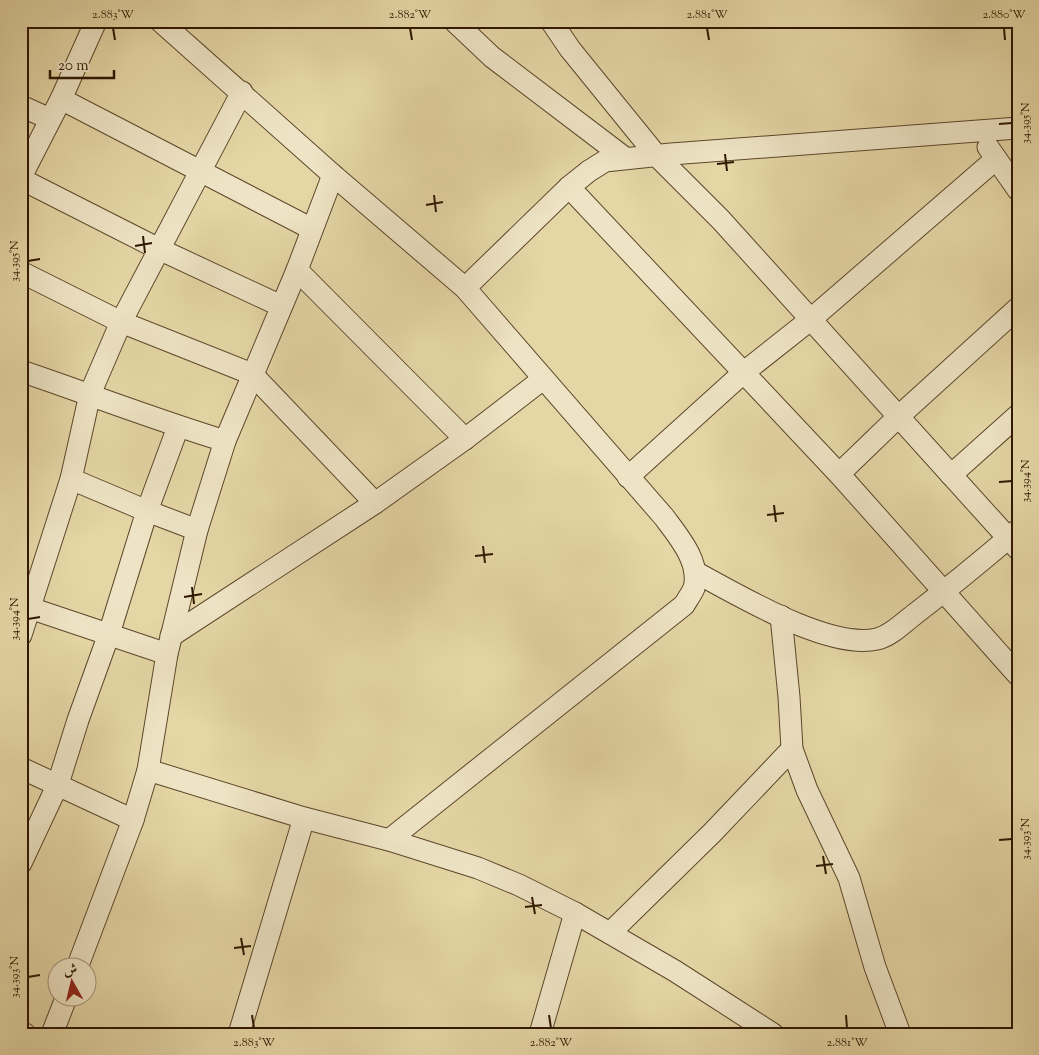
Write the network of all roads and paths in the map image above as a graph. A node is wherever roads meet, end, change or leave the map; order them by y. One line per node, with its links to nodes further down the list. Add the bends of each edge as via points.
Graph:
1 (96, 21): 6 (street)
2 (160, 21): 5 (street)
3 (454, 21): 12 (street, via 492,57)
4 (551, 21): 11 (street)
5 (242, 92): 14 (street); 15 (street)
6 (61, 99): 8 (street); 14 (street)
7 (21, 106): 8 (street)
8 (50, 119): 16 (street)
9 (1018, 128): 10 (street)
10 (977, 132): 11 (street); 13 (street)
11 (656, 155): 12 (street); 26 (street, via 721,220)
12 (624, 158): 17 (street, via 606,161)
13 (996, 159): 18 (street); 26 (street)
14 (200, 171): 19 (street); 20 (street)
15 (333, 175): 19 (street); 23 (street)
16 (21, 178): 20 (street)
17 (569, 187): 23 (street); 29 (street)
18 (1018, 190)
19 (312, 230): 21 (street)
20 (160, 250): 24 (street); 27 (street)
21 (297, 270): 24 (street); 36 (street)
22 (21, 272): 27 (street)
23 (465, 288): 31 (street)
24 (281, 306): 30 (street)
25 (1018, 308): 34 (street)
26 (810, 320): 29 (street); 34 (street)
27 (121, 322): 30 (street); 32 (street)
28 (21, 371): 32 (street)
29 (744, 373): 38 (street); 40 (street)
30 (252, 374): 37 (street); 42 (street)
31 (544, 379): 36 (street); 40 (street)
32 (90, 394): 35 (street); 41 (street)
33 (1018, 415): 39 (street)
34 (898, 417): 38 (street); 39 (street)
35 (178, 427): 37 (street); 43 (street)
36 (465, 439): 42 (street)
37 (225, 441): 44 (street)
38 (839, 474): 47 (street)
39 (951, 475): 45 (street)
40 (628, 477): 46 (street, via 680,539 691,556)
41 (71, 479): 43 (street); 48 (street)
42 (375, 503): 52 (street)
43 (147, 511): 44 (street); 50 (street)
44 (197, 530): 52 (street)
45 (1015, 539): 47 (street)
46 (695, 572): 49 (street); 60 (street, via 694,588 684,605)
47 (944, 591): 49 (street, via 879,639 840,638); 53 (street)
48 (26, 607): 50 (street); 51 (street)
49 (781, 616): 54 (street)
50 (109, 634): 52 (street); 57 (street)
51 (21, 635)
52 (169, 645): 56 (street)
53 (1018, 675)
54 (792, 749): 63 (street); 72 (street, via 850,878 875,967)
55 (21, 768): 57 (street)
56 (148, 770): 58 (street); 59 (street)
57 (58, 784): 59 (street); 61 (street)
58 (304, 818): 60 (street); 69 (street)
59 (133, 820): 64 (street)
60 (389, 840): 62 (street, via 478,868)
61 (21, 863)
62 (575, 913): 63 (street); 70 (street)
63 (610, 933): 71 (street)
64 (81, 958)
65 (62, 1008): 68 (street)
66 (21, 1032): 67 (street)
67 (25, 1034)
68 (52, 1034)
69 (239, 1034)
70 (540, 1034)
71 (774, 1034)
72 (900, 1034)

